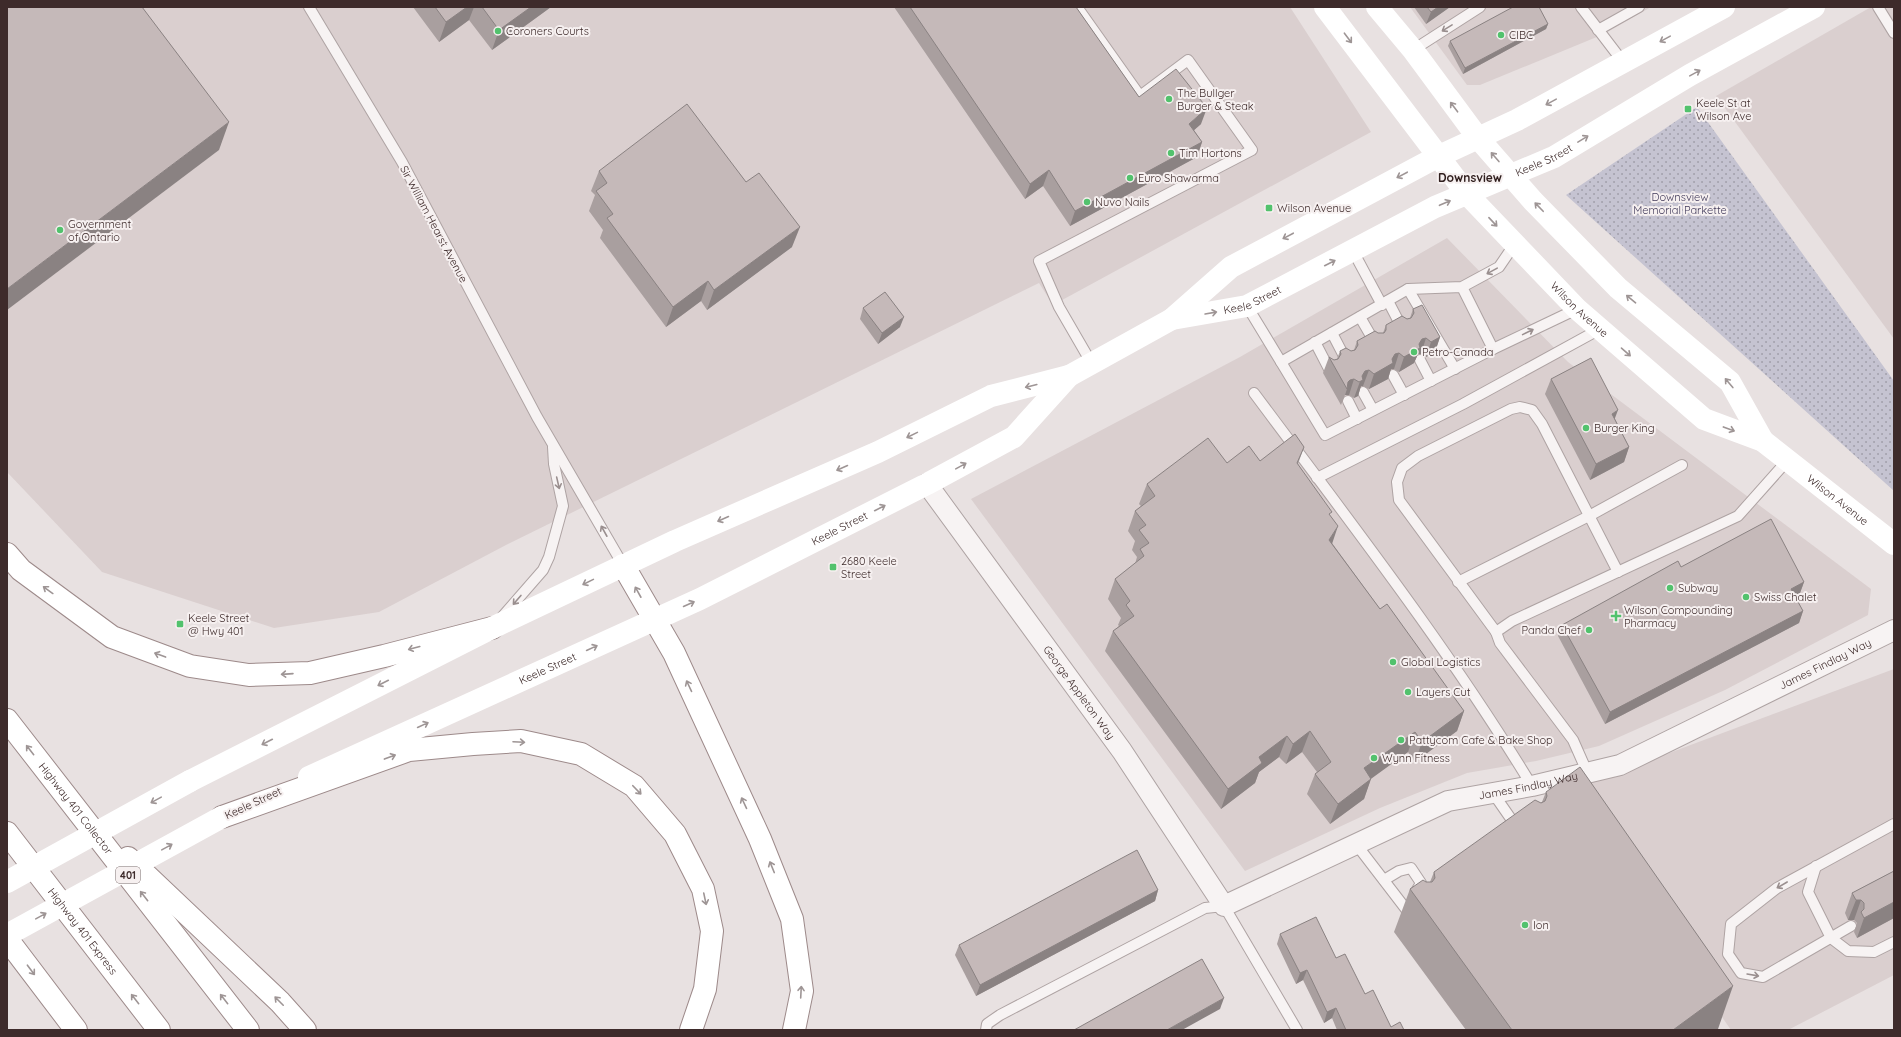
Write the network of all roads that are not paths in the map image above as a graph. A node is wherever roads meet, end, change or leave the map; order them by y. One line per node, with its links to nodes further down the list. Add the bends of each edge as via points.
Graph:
1 (309, 7): 50 (lane, Sir William Hearst Avenue, via 402,162)
2 (1077, 7): 37 (lane, via 1140,96 1188,60 1252,150 1039,261 1059,307)
3 (1325, 7): 16 (main road, Wilson Avenue, one-way to 16)
4 (1377, 7): 13 (main road, Wilson Avenue)
5 (1480, 7): 13 (lane, one-way to 13)
6 (1581, 7): 11 (lane)
7 (1639, 7): 11 (lane)
8 (1814, 7): 17 (main road, Keele Street, one-way to 8, via 1554,157 1690,75)
9 (1878, 7): 12 (lane)
10 (1710, 10): 14 (main road, Keele Street, one-way to 14)
11 (1598, 30): 14 (lane)
12 (1894, 33)
13 (1413, 50): 15 (main road, Wilson Avenue, one-way to 13)
14 (1623, 62): 15 (main road, Keele Street, one-way to 15)
15 (1478, 138): 16 (main road, Keele Street); 17 (main road, Wilson Avenue, one-way to 15)
16 (1437, 157): 18 (main road, Wilson Avenue); 27 (main road, Keele Street, one-way to 27, via 1231,267)
17 (1511, 176): 18 (main road, Keele Street); 49 (main road, Wilson Avenue, one-way to 17, via 1730,382 1618,288)
18 (1467, 194): 19 (main road, Wilson Avenue, one-way to 19); 20 (main road, Keele Street, one-way to 18, via 1435,207)
19 (1514, 245): 21 (lane, one-way to 21, via 1499,267); 25 (main road, Wilson Avenue)
20 (1353, 252): 23 (lane); 24 (main road, Keele Street, one-way to 20)
21 (1462, 287): 22 (lane); 33 (lane)
22 (1408, 289): 23 (lane); 39 (lane)
23 (1385, 303): 26 (lane); 28 (lane)
24 (1247, 306): 27 (main road, Keele Street, one-way to 24); 36 (lane)
25 (1577, 309): 29 (main road, Wilson Avenue); 33 (lane, one-way to 25)
26 (1360, 317): 30 (lane); 32 (lane)
27 (1172, 319): 37 (main road, Keele Street)
28 (1402, 328)
29 (1600, 329): 49 (main road, Wilson Avenue, one-way to 49, via 1704,419); 53 (lane, via 1463,404)
30 (1332, 333): 31 (lane); 34 (lane)
31 (1315, 342): 36 (lane); 38 (lane)
32 (1375, 343)
33 (1493, 349): 39 (lane)
34 (1346, 360)
35 (1420, 360): 42 (lane)
36 (1281, 362): 48 (lane, via 1325,435)
37 (1092, 364): 41 (main road, Keele Street)
38 (1329, 369)
39 (1455, 369): 42 (lane)
40 (1393, 375): 45 (lane)
41 (1069, 376): 54 (main road, Keele Street, one-way to 41, via 1014,437); 58 (main road, Keele Street, one-way to 58, via 991,396 878,452)
42 (1431, 381): 45 (lane)
43 (1363, 392): 47 (lane)
44 (1254, 393): 53 (lane)
45 (1404, 395): 47 (lane)
46 (1348, 401): 48 (lane)
47 (1373, 410): 48 (lane)
48 (1357, 418)
49 (1763, 441): 51 (main road, Wilson Avenue)
50 (553, 445): 58 (lane, Sir William Hearst Avenue, one-way to 50); 62 (lane, Sir William Hearst Avenue, one-way to 62, via 554,464 563,506 549,557 543,570)
51 (1787, 461): 56 (main road, Wilson Avenue); 59 (lane, via 1738,516)
52 (1682, 465): 55 (lane)
53 (1318, 478): 67 (lane, via 1499,733)
54 (927, 484): 61 (main road, Keele Street, one-way to 54, via 700,599); 79 (street, George Appleton Way, via 1122,751)
55 (1589, 516): 59 (lane); 60 (lane); 60 (lane, via 1532,410 1520,406 1511,409 1418,456 1402,468 1397,482 1399,500)
56 (1894, 544)
57 (7, 554): 62 (main road, one-way to 57, via 310,673 249,675 190,666 112,637 21,570)
58 (623, 565): 61 (main road, one-way to 58); 62 (main road, Keele Street, one-way to 62)
59 (1618, 572): 64 (lane)
60 (1458, 582): 64 (lane)
61 (653, 620): 70 (main road, Keele Street, one-way to 61); 91 (main road, one-way to 61, via 802,991 792,919 741,796 674,653)
62 (492, 628): 77 (main road, Keele Street, one-way to 77, bridge, via 190,782)
63 (1894, 630): 66 (street, James Findlay Way, via 1620,765)
64 (1496, 632): 66 (lane, via 1500,643 1573,740)
65 (7, 720): 69 (main road, Highway 401 Collector / 401, one-way to 65)
66 (1588, 774): 67 (street, James Findlay Way)
67 (1532, 786): 68 (street, James Findlay Way)
68 (1493, 793): 73 (lane); 74 (street, James Findlay Way, via 1448,801)
69 (77, 810): 88 (main road, Highway 401 Collector / 401, one-way to 69); 89 (main road, one-way to 69, via 280,1002)
70 (222, 817): 82 (main road, Keele Street, one-way to 70, bridge); 90 (main road, one-way to 90, via 409,750 521,741 580,754 634,786 675,834 703,889 712,931 705,989)
71 (1894, 824): 75 (lane)
72 (7, 833): 87 (main road, Highway 401 Express, one-way to 72)
73 (1525, 839)
74 (1356, 844): 76 (lane); 79 (street, James Findlay Way)
75 (1816, 866): 83 (lane, via 1808,892); 83 (lane, one-way to 83, via 1777,888 1731,924 1728,954 1741,973 1763,977)
76 (1384, 880): 78 (lane); 78 (lane, via 1399,870 1411,868 1421,883 1414,894)
77 (7, 882)
78 (1400, 902): 80 (lane)
79 (1224, 906): 92 (lane, via 1205,908 1000,1015 987,1024); 93 (lane)
80 (1414, 919)
81 (1851, 926): 83 (lane)
82 (7, 935)
83 (1831, 938): 85 (lane, via 1848,952 1874,952)
84 (7, 939): 86 (main road, one-way to 86)
85 (1894, 942)
86 (76, 1030)
87 (159, 1030)
88 (248, 1030)
89 (305, 1030)
90 (691, 1030)
91 (794, 1030)
92 (986, 1030)
93 (1297, 1030)

